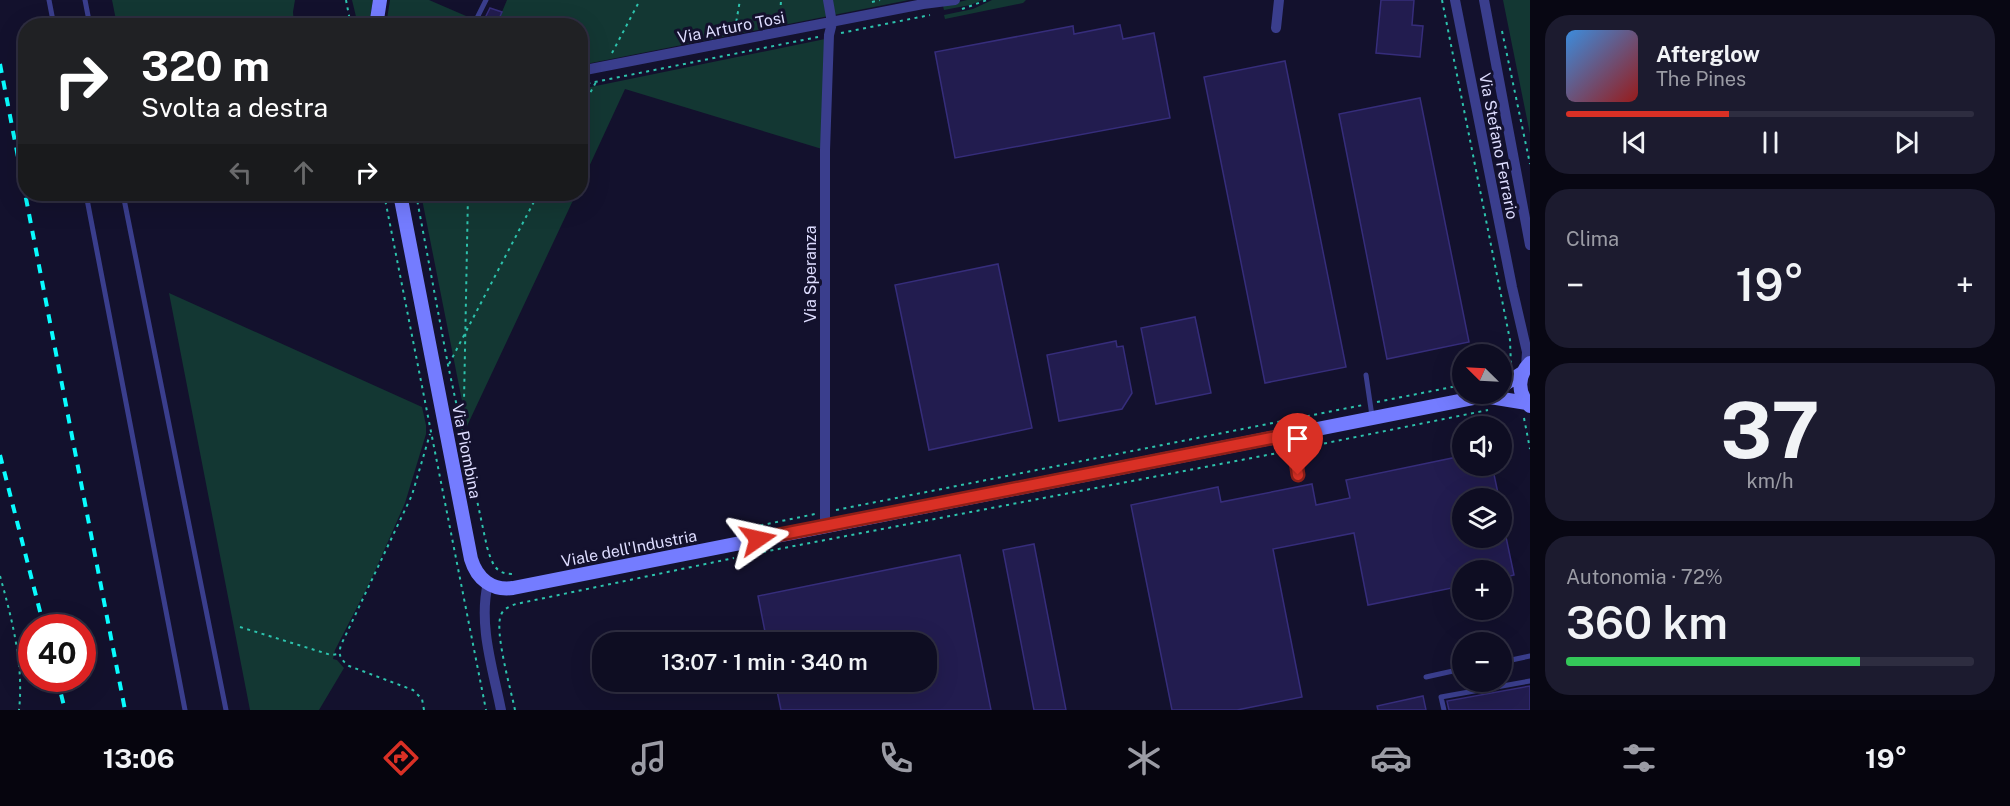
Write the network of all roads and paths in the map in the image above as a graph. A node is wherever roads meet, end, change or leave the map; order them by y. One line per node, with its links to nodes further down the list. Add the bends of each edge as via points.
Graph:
1 (50, 0): 18 (lane)
2 (85, 0): 19 (lane)
3 (346, 0): 20 (path)
4 (380, 0): 21 (street)
5 (486, 0): 22 (lane)
6 (640, 0): 29 (path)
7 (740, 0): 27 (path)
8 (781, 0): 23 (path)
9 (828, 0): 24 (street)
10 (987, 0): 16 (path, via 974,6)
11 (1279, 0): 26 (street)
12 (1442, 0): 43 (path)
13 (1455, 0): 45 (street, Via Stefano Ferrario, via 1527,352)
14 (1484, 0): 41 (street, Via Stefano Ferrario)
15 (927, 2): 16 (street, Via Arturo Tosi); 24 (street, Via Arturo Tosi)
16 (956, 5)
17 (935, 14): 28 (path)
18 (53, 18)
19 (88, 18)
20 (349, 18)
21 (377, 18)
22 (477, 18)
23 (780, 20)
24 (832, 22): 28 (street, Via Speranza); 29 (street, Via Arturo Tosi)
25 (1501, 23): 34 (path)
26 (1276, 28)
27 (735, 29)
28 (829, 35): 31 (path); 60 (street, Via Speranza, via 825,150)
29 (604, 67): 30 (street, Via Arturo Tosi); 31 (path)
30 (588, 70)
31 (597, 81): 32 (path); 33 (path)
32 (588, 83)
33 (588, 97)
34 (1530, 164)
35 (87, 201): 73 (lane)
36 (124, 201): 74 (lane)
37 (385, 201): 54 (path)
38 (401, 201): 52 (street, Via Piombina)
39 (468, 201): 42 (path)
40 (534, 201): 42 (path)
41 (1530, 245)
42 (465, 333): 44 (path); 51 (path, via 464,401)
43 (1510, 344)
44 (448, 365)
45 (1526, 368): 47 (street); 49 (street, via 1520,389)
46 (1366, 375): 53 (lane)
47 (1512, 378)
48 (1452, 402): 53 (street, Viale dell'Industria)
49 (1526, 408): 56 (path)
50 (1492, 409): 57 (path)
51 (458, 410)
52 (443, 413): 54 (path); 64 (street, Via Piombina, via 471,559 476,572)
53 (1372, 418): 55 (street, Viale dell'Industria)
54 (431, 432): 66 (path, via 412,495); 76 (path)
55 (1292, 434): 57 (lane); 60 (street, Viale dell'Industria)
56 (1529, 435): 58 (path)
57 (1295, 449): 59 (lane); 61 (path)
58 (1530, 449)
59 (1298, 475)
60 (825, 526): 64 (street, Viale dell'Industria, via 513,588)
61 (758, 554)
62 (735, 558): 78 (path, via 509,607 501,615 499,630)
63 (0, 576): 72 (path, via 18,657)
64 (488, 583): 77 (street, via 483,619)
65 (240, 627): 66 (path, via 331,655)
66 (339, 654): 75 (path, via 349,666 413,690 422,699)
67 (1530, 656): 68 (lane)
68 (1512, 660)
69 (1452, 671): 70 (lane)
70 (1426, 676)
71 (1530, 681): 79 (lane, via 1441,698)
72 (19, 710)
73 (185, 710)
74 (226, 710)
75 (424, 710)
76 (486, 710)
77 (501, 710)
78 (515, 710)
79 (1444, 710)

